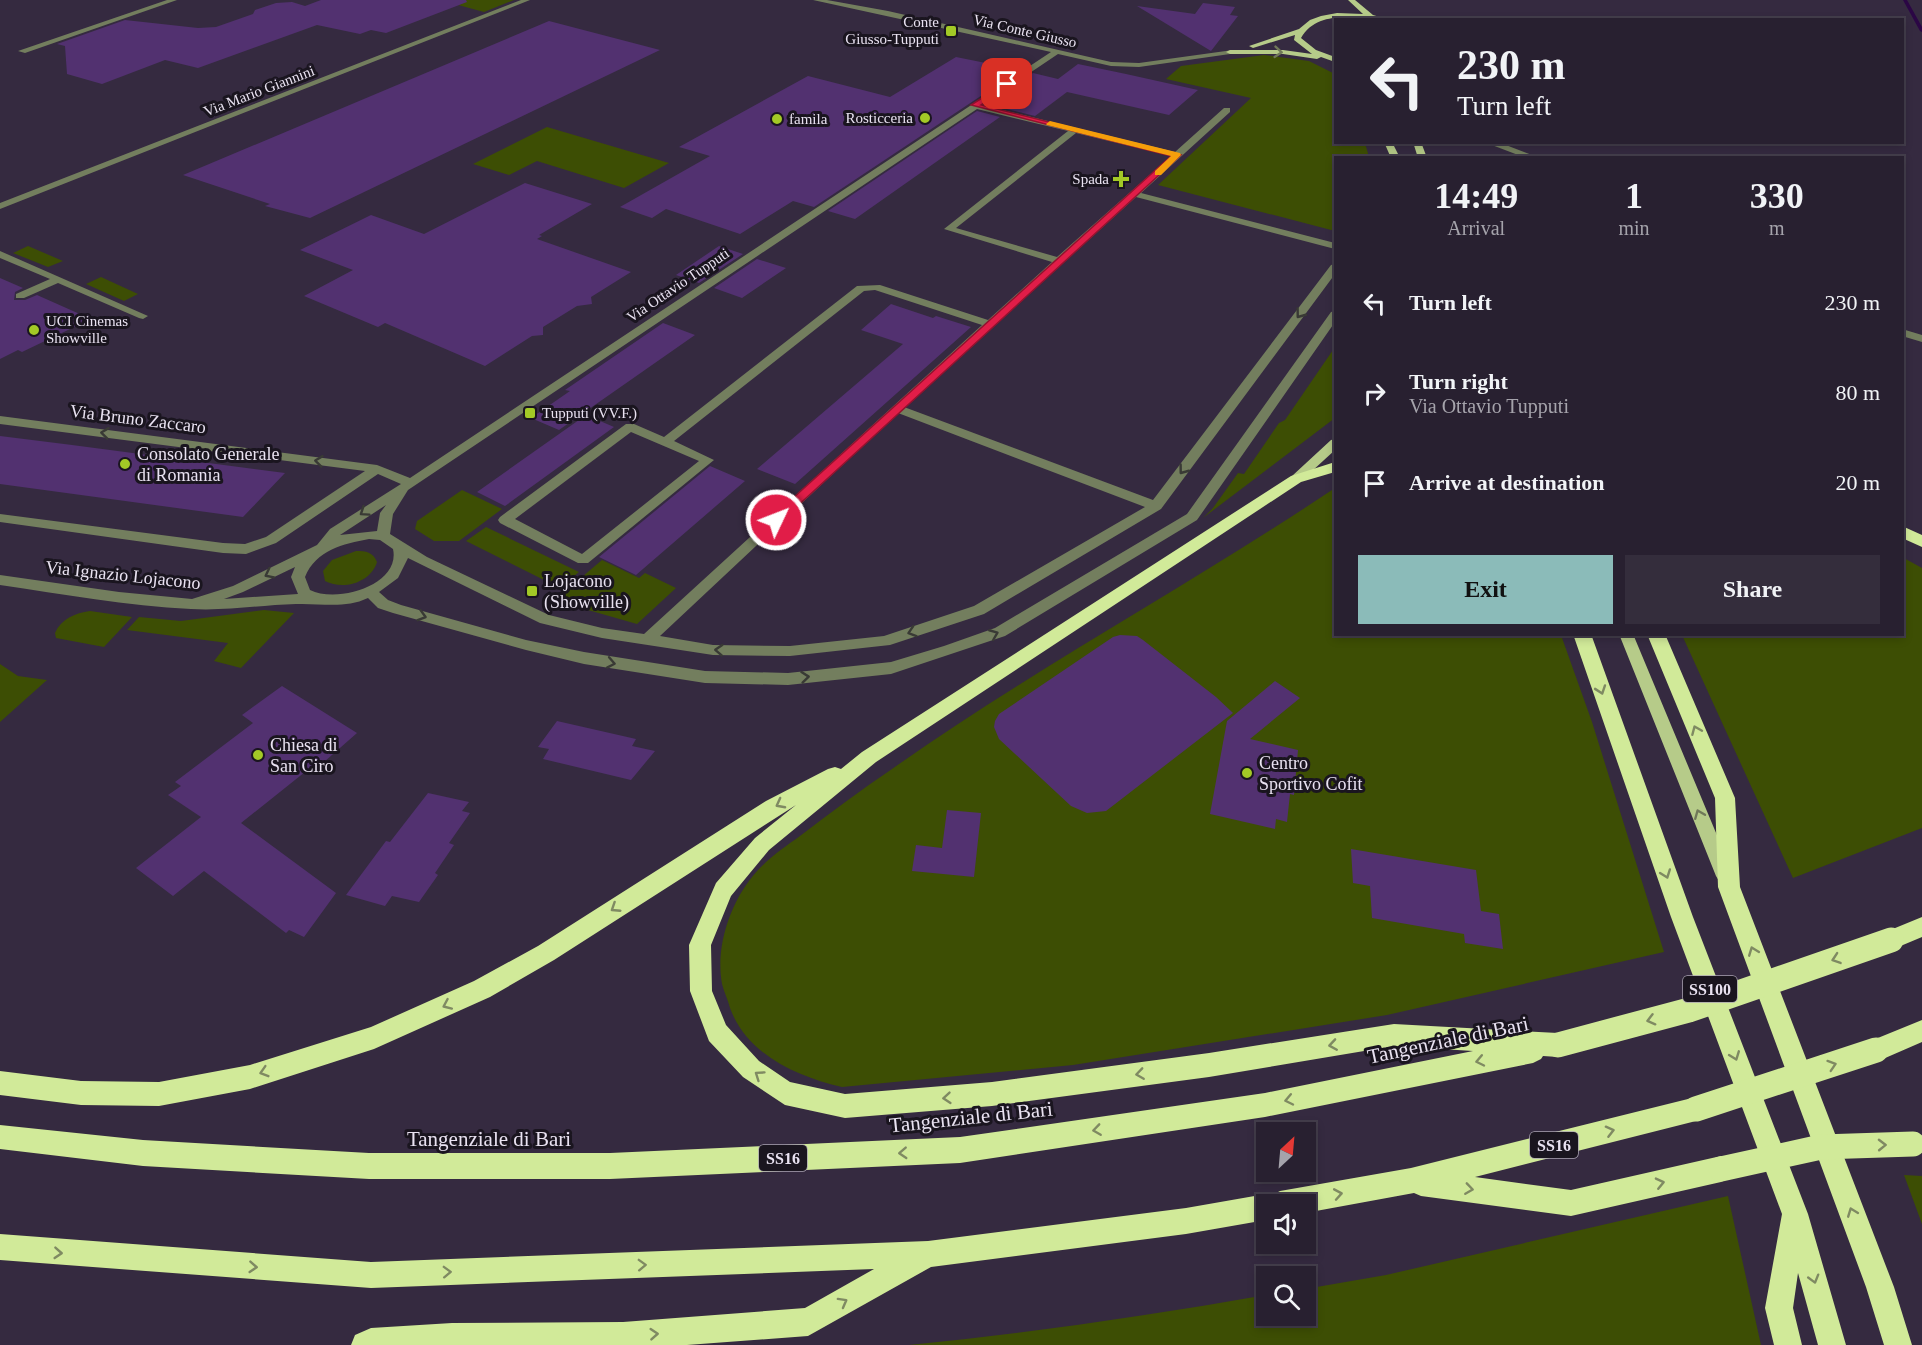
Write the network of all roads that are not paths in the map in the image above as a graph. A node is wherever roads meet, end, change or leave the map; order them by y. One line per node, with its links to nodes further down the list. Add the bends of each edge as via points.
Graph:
1 (174, 0): 10 (street)
2 (527, 0): 22 (street, Via Mario Giannini)
3 (816, 0): 12 (street, Via Conte Giusso)
4 (1351, 0): 6 (main road)
5 (1331, 9): 8 (main road)
6 (1376, 17): 7 (main road); 8 (main road)
7 (1380, 18)
8 (1322, 19): 9 (main road)
9 (1300, 31): 11 (main road); 13 (main road, via 1298,38 1303,45)
10 (22, 51)
11 (1230, 52): 12 (street, Via Conte Giusso, via 1139,65); 13 (main road, one-way to 13)
12 (1055, 53): 15 (street, Via Ottavio Tupputi)
13 (1326, 58): 14 (main road)
14 (1334, 60)
15 (975, 105): 17 (street); 41 (street, Via Ottavio Tupputi)
16 (1227, 110): 19 (street)
17 (1076, 130): 19 (street); 25 (street, via 949,229)
18 (1494, 144): 20 (street)
19 (1177, 155): 21 (street)
20 (1530, 156)
21 (1135, 194): 23 (street); 25 (street)
22 (0, 206)
23 (1334, 246)
24 (0, 254): 27 (street)
25 (1059, 261): 31 (street)
26 (1334, 268): 42 (street, one-way to 42)
27 (59, 279): 28 (street); 30 (street)
28 (20, 296)
29 (1334, 315): 48 (street, one-way to 29, via 383,604 440,621 526,645 649,670 788,679 891,668 1000,632 1192,517)
30 (143, 316)
31 (991, 324): 34 (street); 36 (street, via 876,287 861,288)
32 (1904, 333): 33 (street)
33 (1922, 339)
34 (896, 408): 42 (street); 54 (street)
35 (0, 420): 39 (street, Via Bruno Zaccaro, one-way to 35)
36 (665, 442): 36 (street, via 708,460 583,560 505,520 630,427)
37 (1334, 444): 40 (main road)
38 (1334, 467): 40 (highway)
39 (377, 469): 41 (street, Via Bruno Zaccaro); 43 (street, via 271,540 246,549)
40 (1296, 479): 55 (highway)
41 (411, 483): 44 (street, via 387,513); 45 (street, Via Ottavio Tupputi, one-way to 45, via 335,532)
42 (1156, 507): 54 (street, one-way to 54, via 979,610 885,641 790,651 713,650)
43 (0, 518)
44 (383, 536): 45 (street, via 353,536); 46 (street)
45 (322, 548): 49 (street, Via Ottavio Tupputi, via 306,562 298,577 305,594); 50 (street, one-way to 50, via 238,589)
46 (400, 548): 48 (street, via 402,557 393,575); 54 (street, via 545,619)
47 (0, 580): 50 (street, Via Ignazio Lojacono)
48 (370, 592): 49 (street, Via Ignazio Lojacono, via 342,600)
49 (315, 599): 50 (street, Via Ignazio Lojacono)
50 (193, 604)
51 (1583, 636): 66 (highway, SS100, one-way to 66, via 1678,906)
52 (1627, 636): 56 (main road, SS100, one-way to 52)
53 (1657, 636): 56 (highway, SS100, one-way to 53, via 1725,798)
54 (647, 640)
55 (869, 757): 59 (highway, one-way to 55, via 1394,1035 992,1094 845,1106 785,1093 750,1069 717,1034 701,990 700,945 723,890 762,844); 60 (highway, one-way to 60, via 773,807 546,953 482,989 374,1038 250,1077 159,1094 81,1093)
56 (1729, 887): 69 (highway, SS100, one-way to 56)
57 (1922, 927): 59 (highway, Tangenziale di Bari / SS16, one-way to 59, bridge, via 1689,1010)
58 (1922, 1031): 63 (highway, SS16, one-way to 58, bridge, via 1696,1109)
59 (1558, 1046): 61 (highway, Tangenziale di Bari / SS16, one-way to 61, via 1265,1105 960,1150 610,1166 369,1166 143,1153)
60 (0, 1083)
61 (0, 1137)
62 (1918, 1146): 63 (highway, one-way to 62, bridge, via 1571,1203 1821,1147)
63 (1411, 1181): 64 (highway, SS16, one-way to 63)
64 (1316, 1198)
65 (1256, 1209): 68 (highway)
66 (1795, 1214): 71 (highway, via 1779,1308); 72 (highway, SS100, one-way to 72)
67 (0, 1247): 68 (highway, one-way to 68, via 371,1275)
68 (928, 1254): 70 (highway, one-way to 68, via 452,1337 623,1336 808,1322)
69 (1880, 1287): 73 (highway, SS100); 74 (highway)
70 (365, 1345)
71 (1788, 1345)
72 (1832, 1345)
73 (1898, 1345)
74 (1912, 1345)

